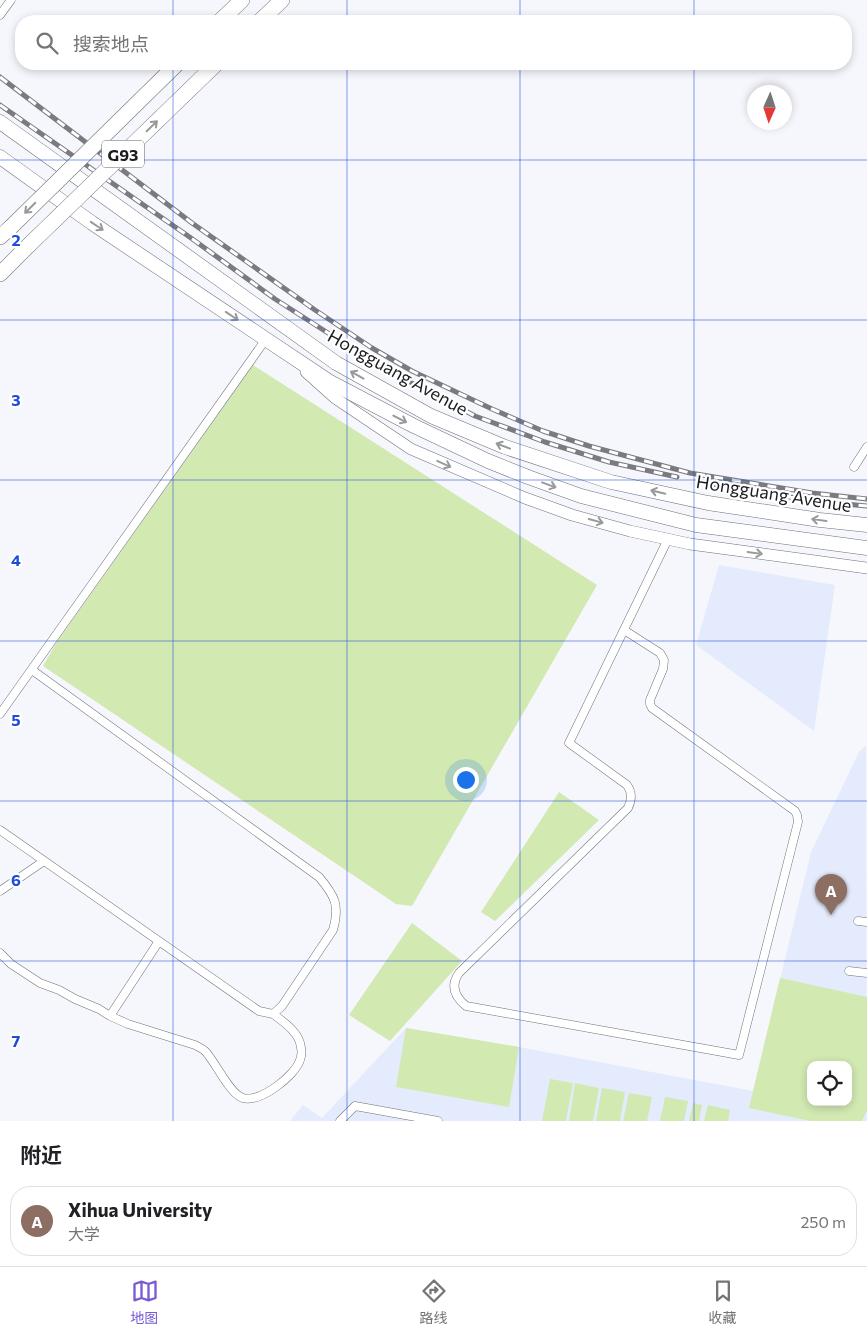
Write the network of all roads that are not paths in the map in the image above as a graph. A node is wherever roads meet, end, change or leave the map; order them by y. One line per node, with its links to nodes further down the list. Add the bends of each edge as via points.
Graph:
1 (11, 0): 4 (street)
2 (242, 0): 5 (highway)
3 (282, 0): 6 (highway)
4 (0, 15)
5 (226, 15)
6 (266, 15)
7 (171, 70): 11 (highway, G93, one-way to 11, bridge)
8 (210, 70): 12 (highway, G93, one-way to 8, bridge)
9 (0, 122): 16 (highway, Hongguang Avenue, one-way to 9, via 708,503 611,482 505,447 431,416 336,363)
10 (0, 157): 13 (highway, Hongguang Avenue, one-way to 13, via 92,223)
11 (5, 232)
12 (0, 274)
13 (271, 342): 17 (main road, one-way to 17, via 335,398 411,449 572,515); 18 (highway, Hongguang Avenue, one-way to 18, via 330,382 414,426 488,461 581,496 696,524); 21 (street)
14 (867, 447): 15 (street)
15 (854, 467)
16 (867, 525)
17 (668, 539): 19 (main road, one-way to 19); 20 (street)
18 (867, 548)
19 (867, 568)
20 (624, 630): 20 (street, via 664,660 650,700 652,708 796,811 798,822 739,1055 466,1006 454,988 459,973 630,804 631,794 627,785 569,743)
21 (32, 670): 22 (street); 32 (street, via 319,877 330,891 336,905 333,930)
22 (0, 714)
23 (0, 830): 24 (street)
24 (44, 861): 25 (street); 28 (street)
25 (0, 891)
26 (858, 921): 27 (street)
27 (867, 922)
28 (159, 941): 32 (street, via 259,1010); 33 (street)
29 (0, 954): 33 (street, via 40,983)
30 (849, 971): 31 (street)
31 (867, 973)
32 (274, 1014): 33 (street, via 298,1036 302,1048 300,1060 284,1082 257,1098 243,1098 233,1092 215,1064 195,1045)
33 (110, 1016)
34 (340, 1121): 35 (street, via 356,1106)
35 (438, 1121)

